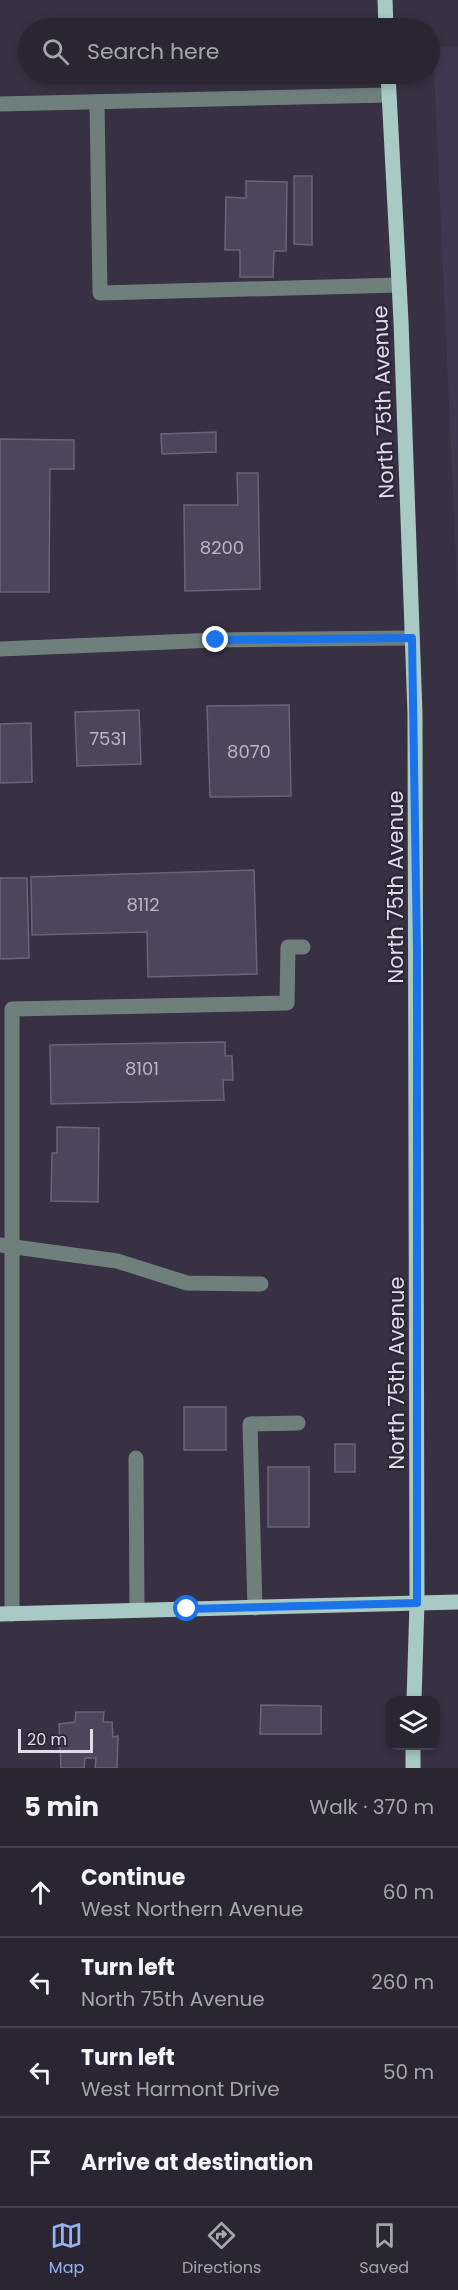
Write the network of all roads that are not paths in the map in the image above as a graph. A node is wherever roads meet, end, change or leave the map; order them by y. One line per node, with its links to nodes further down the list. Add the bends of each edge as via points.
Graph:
1 (385, 0): 2 (main road)
2 (386, 18)
3 (388, 84): 4 (main road, North 75th Avenue)
4 (388, 95): 5 (street); 7 (main road, North 75th Avenue)
5 (97, 102): 6 (street); 7 (street, via 100,293)
6 (0, 104)
7 (399, 285): 8 (main road, North 75th Avenue)
8 (412, 638): 9 (street, via 216,640); 16 (main road, North 75th Avenue, via 417,950)
9 (0, 649)
10 (303, 947): 11 (street, via 288,947 287,1003 12,1008)
11 (6, 1245): 12 (street, via 117,1261 187,1283); 19 (street)
12 (261, 1284)
13 (298, 1423): 17 (street, via 250,1424)
14 (136, 1458): 18 (street)
15 (458, 1602): 16 (main road)
16 (417, 1603): 17 (main road); 20 (main road, North 75th Avenue)
17 (255, 1608): 18 (main road)
18 (137, 1610): 19 (main road)
19 (6, 1614)
20 (414, 1696)
21 (413, 1750): 22 (main road)
22 (412, 1768)

